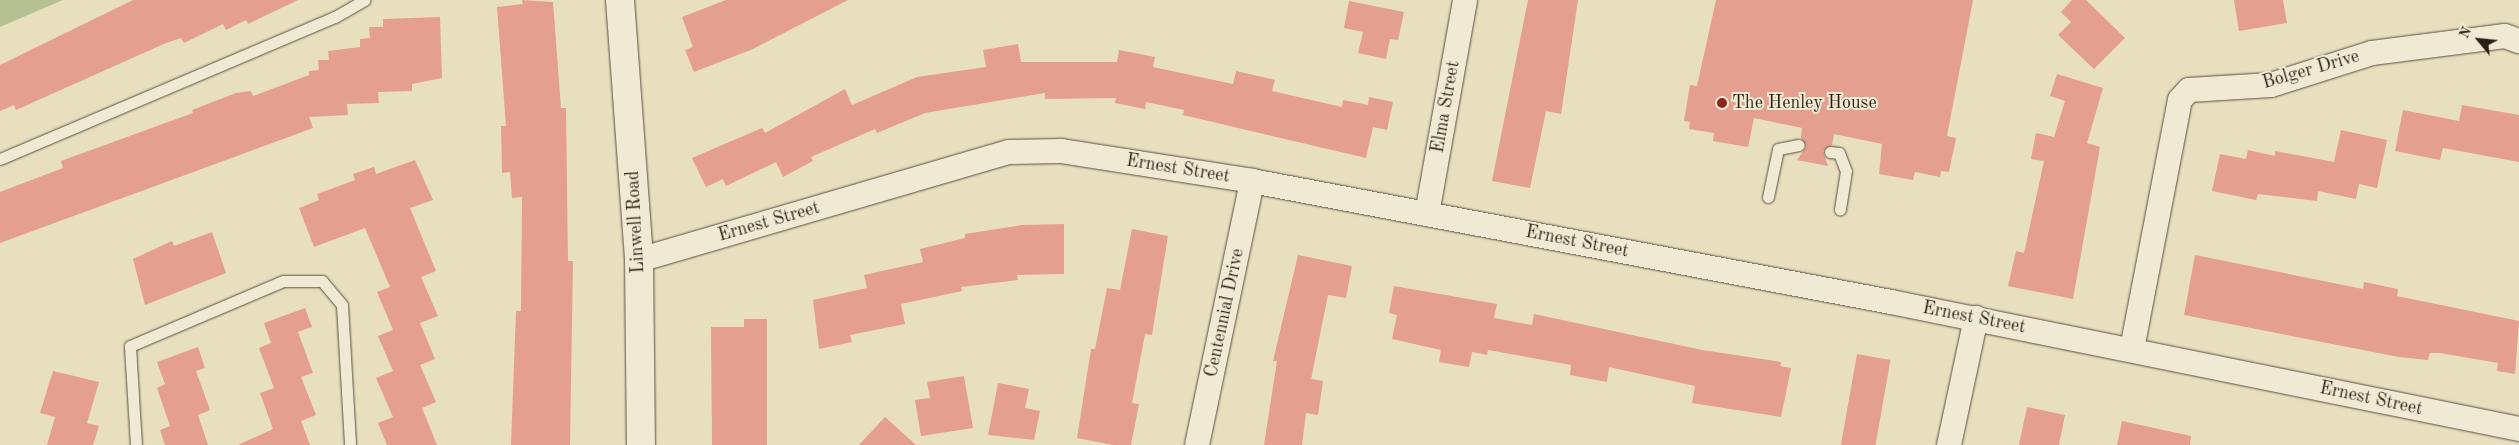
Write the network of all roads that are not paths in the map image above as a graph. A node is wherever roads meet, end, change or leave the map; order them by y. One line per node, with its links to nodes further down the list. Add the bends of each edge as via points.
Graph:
1 (364, 0): 7 (lane, via 336,17)
2 (620, 0): 12 (main road, Linwell Road)
3 (1464, 0): 11 (street, Elma Street)
4 (2519, 41): 14 (street, Bolger Drive, via 2505,36 2372,53 2271,85 2189,90 2180,100)
5 (1799, 145): 9 (lane, via 1778,149)
6 (1830, 152): 10 (lane, via 1840,153 1846,171)
7 (0, 159)
8 (1252, 180): 11 (street, Ernest Street); 12 (street, Ernest Street, via 1061,152 1009,152); 19 (street, Centennial Drive)
9 (1768, 197)
10 (1840, 210)
11 (1427, 214): 13 (street, Ernest Street)
12 (639, 260): 18 (main road, Linwell Road)
13 (1976, 318): 14 (street, Ernest Street); 20 (street)
14 (2132, 349): 15 (street, Ernest Street)
15 (2519, 429)
16 (136, 445): 17 (lane, via 130,346 283,281 322,281 342,305)
17 (350, 445)
18 (641, 445)
19 (1198, 445)
20 (1949, 445)

